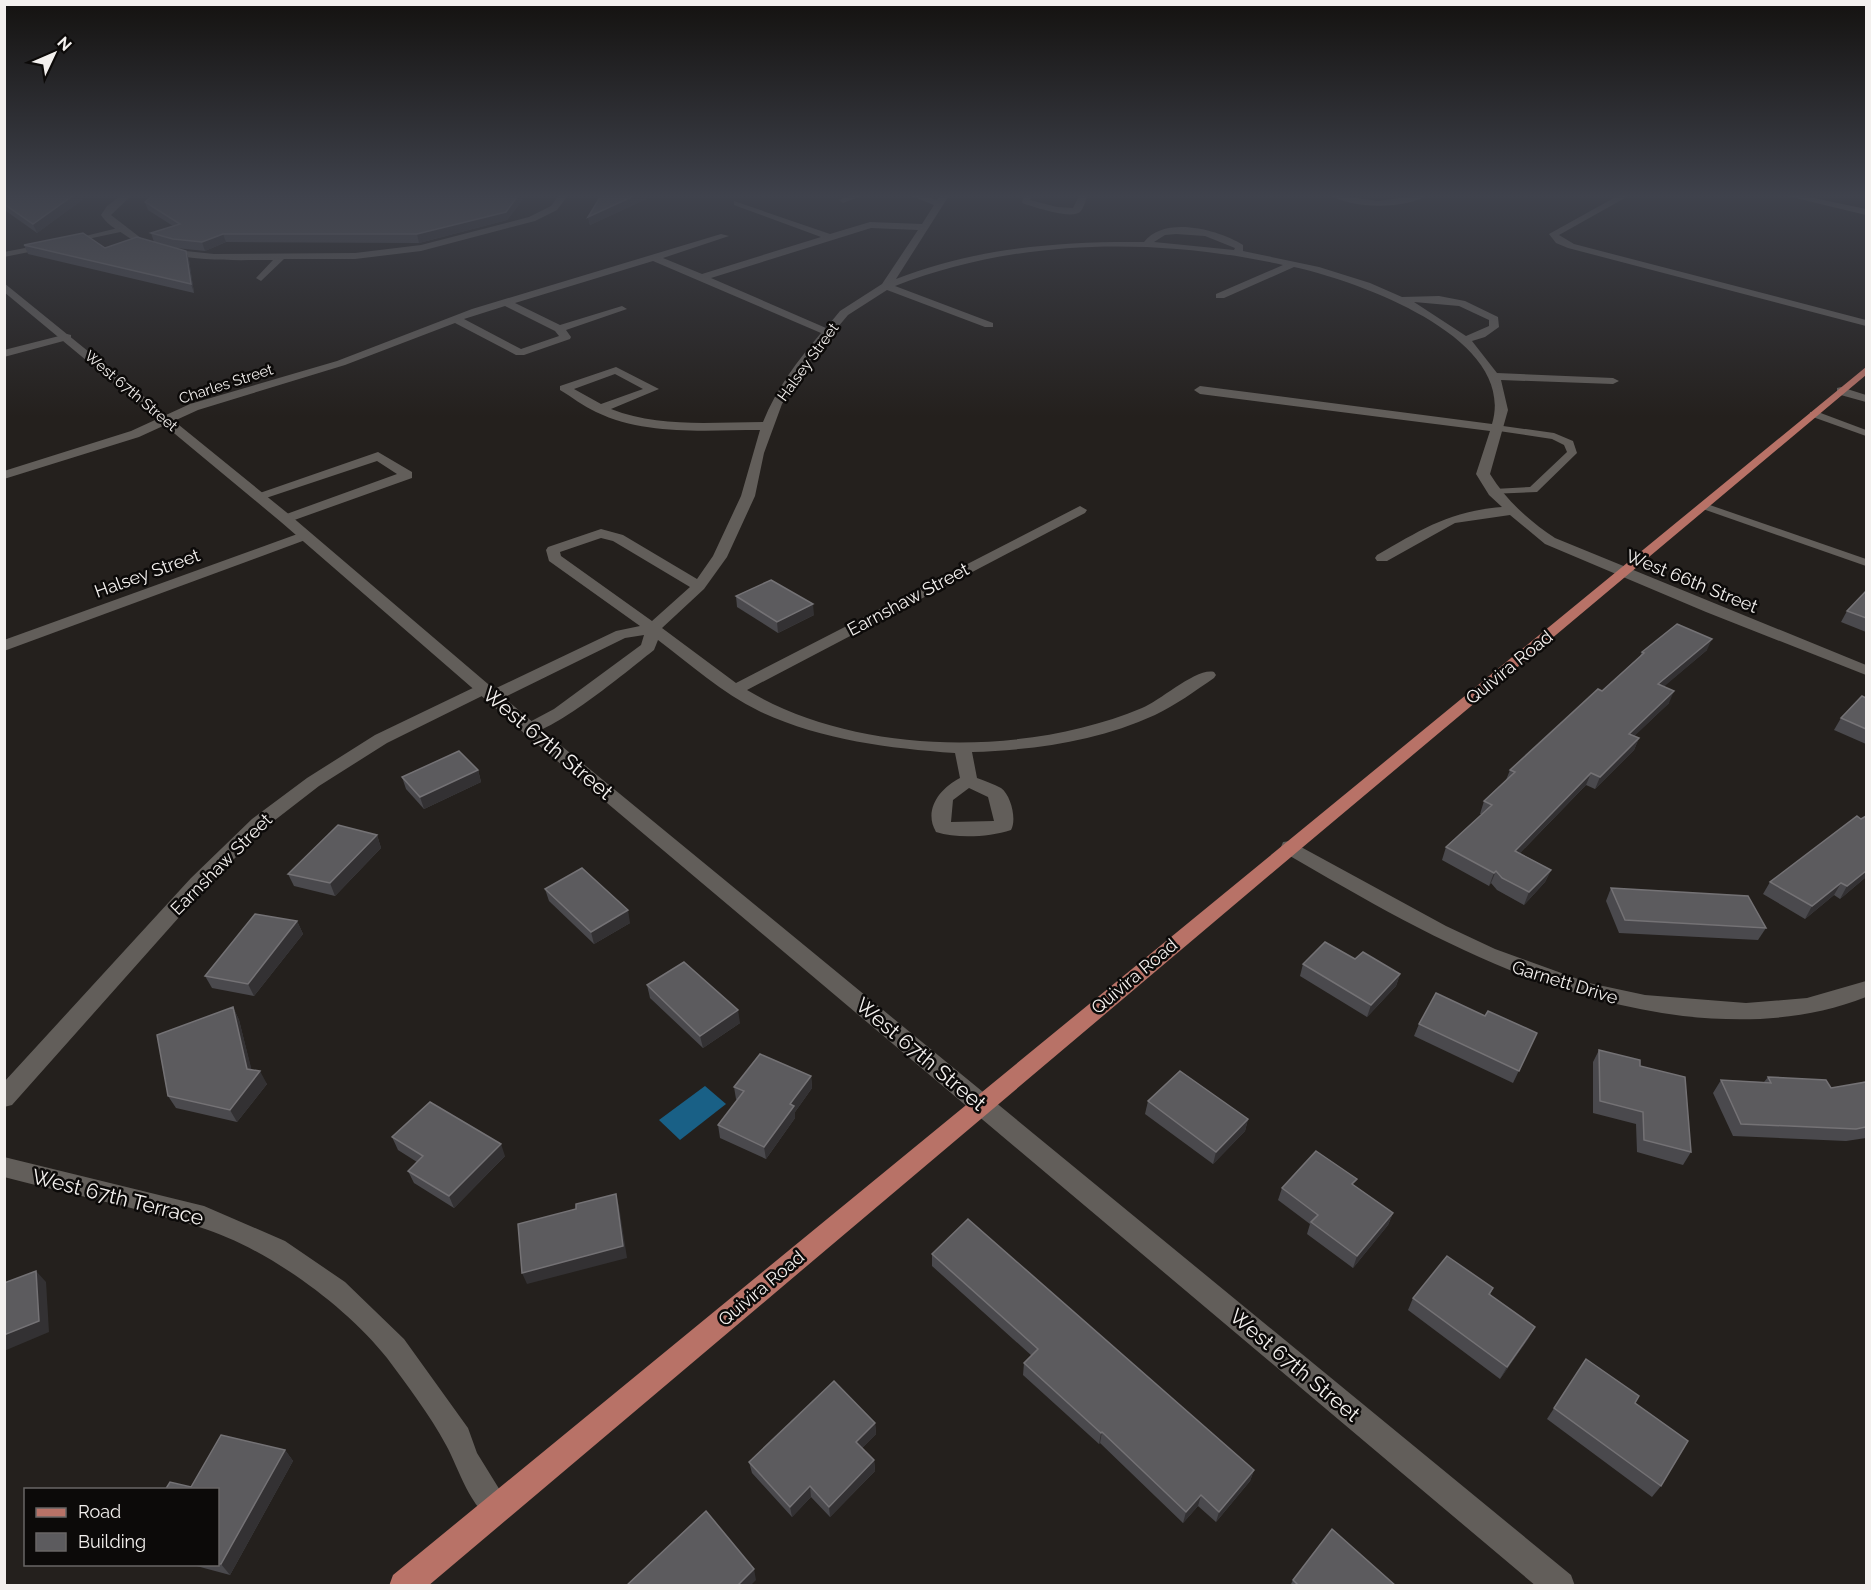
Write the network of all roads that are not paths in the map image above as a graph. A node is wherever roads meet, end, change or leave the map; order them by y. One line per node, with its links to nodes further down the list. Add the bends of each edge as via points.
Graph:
1 (270, 268): 10 (street)
2 (616, 268): 16 (street, Charles Street)
3 (679, 268): 11 (street)
4 (731, 268): 11 (street)
5 (897, 268): 13 (street, Halsey Street)
6 (935, 268): 13 (street, West 66th Street)
7 (1283, 268): 14 (street)
8 (1309, 268): 15 (street, West 66th Street)
9 (1661, 268): 19 (street)
10 (261, 278)
11 (701, 278): 22 (street)
12 (4, 286): 23 (street, West 67th Street)
13 (886, 286): 20 (street); 22 (street, Halsey Street, via 844,313)
14 (1220, 296)
15 (1400, 300): 24 (street, West 66th Street, via 1438,320); 24 (street, via 1445,299 1467,304 1494,319 1494,327)
16 (506, 302): 18 (street, Charles Street); 21 (street)
17 (622, 309): 21 (street)
18 (456, 319): 21 (street, via 520,353 566,337); 34 (street, Charles Street, via 340,363 194,407)
19 (1866, 323)
20 (989, 325)
21 (559, 329)
22 (827, 332): 35 (street, Halsey Street, via 776,404)
23 (67, 337): 25 (street); 34 (street, West 67th Street)
24 (1464, 340): 27 (street, West 66th Street, via 1487,363)
25 (4, 354)
26 (1866, 370): 30 (main road, Quivira Road)
27 (1493, 376): 28 (street); 36 (street, West 66th Street, via 1502,400)
28 (1613, 381)
29 (1200, 390): 36 (street)
30 (1841, 391): 31 (street); 33 (main road, Quivira Road)
31 (1866, 399)
32 (600, 409): 32 (street, via 610,405 653,389 616,370 564,388); 35 (street, via 635,422)
33 (1814, 414): 37 (lane); 41 (main road, Quivira Road)
34 (167, 421): 38 (street, Charles Street, via 100,447); 40 (street, West 67th Street)
35 (768, 426): 49 (street, Halsey Street, via 737,522 720,557)
36 (1496, 428): 39 (street, West 66th Street, via 1483,474); 39 (lane, via 1554,436 1569,443 1572,453 1533,490)
37 (1866, 433)
38 (4, 476)
39 (1494, 492): 43 (street, West 66th Street)
40 (258, 496): 44 (street, West 67th Street); 44 (street, via 378,456 407,475)
41 (1704, 506): 47 (lane); 48 (main road, Quivira Road)
42 (1080, 510): 54 (street, Earnshaw Street)
43 (1513, 511): 46 (street, via 1458,518 1430,529); 48 (street, West 66th Street, via 1550,541)
44 (286, 519): 45 (street, West 67th Street)
45 (303, 536): 51 (street, Halsey Street); 55 (street, West 67th Street)
46 (1382, 558)
47 (1866, 562)
48 (1624, 573): 52 (street, West 66th Street); 59 (main road, Quivira Road)
49 (699, 586): 50 (street, Halsey Street); 50 (street, via 618,538 601,533 553,550 554,558)
50 (653, 629): 54 (street); 55 (street, via 621,634); 56 (street, Halsey Street, via 648,647 560,713)
51 (4, 646)
52 (1866, 670)
53 (1208, 675): 57 (street, via 1150,711 1110,725 1011,746)
54 (737, 689): 57 (street, via 764,706 821,728 880,741)
55 (488, 692): 56 (street, West 67th Street); 61 (street, Earnshaw Street, via 381,739 313,782 259,823 198,883)
56 (530, 729): 62 (street, West 67th Street)
57 (963, 748): 58 (street)
58 (969, 781)
59 (1290, 846): 60 (street, Garnett Drive, via 1480,953 1585,992 1659,1007 1731,1012 1823,1004); 62 (main road, Quivira Road)
60 (1866, 989)
61 (4, 1098)
62 (980, 1104): 64 (main road, Quivira Road); 66 (street, West 67th Street)
63 (4, 1167): 64 (street, West 67th Terrace, via 204,1217 276,1249 327,1284 395,1347 458,1438 466,1461)
64 (497, 1508): 65 (main road, Quivira Road)
65 (404, 1586)
66 (1560, 1586)

